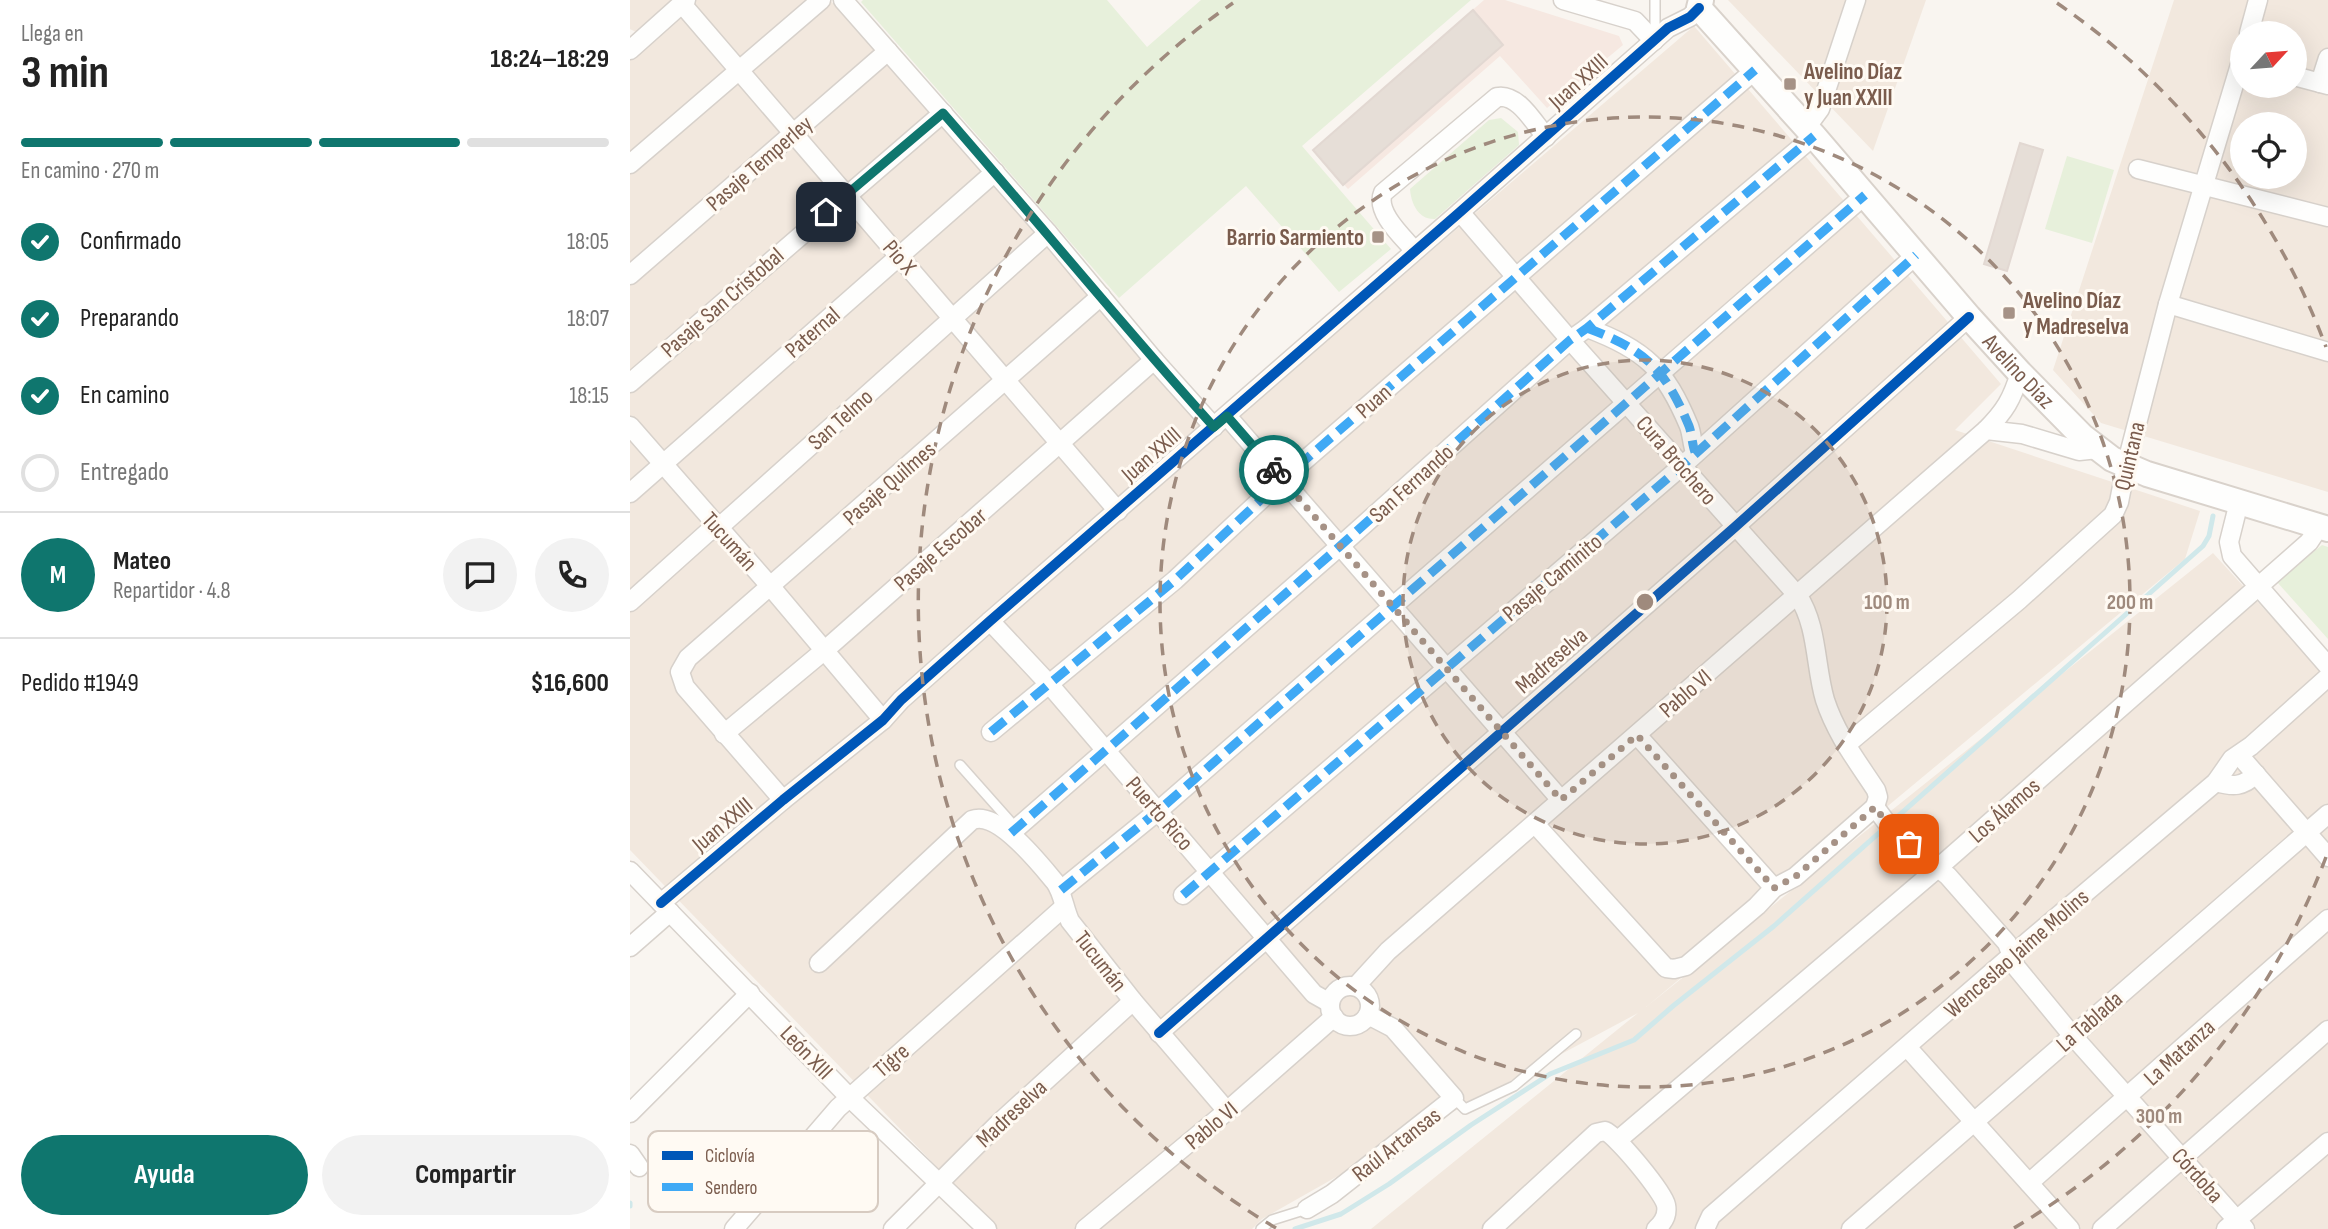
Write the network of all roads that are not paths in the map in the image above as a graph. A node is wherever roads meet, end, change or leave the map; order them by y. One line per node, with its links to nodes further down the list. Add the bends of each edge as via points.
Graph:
1 (821, 0): 15 (street)
2 (843, 0): 13 (street)
3 (1563, 0): 12 (street, via 1635,21)
4 (1856, 0): 21 (street, San Fernando)
5 (2258, 0): 9 (street)
6 (684, 2): 11 (street); 15 (street, Pio X)
7 (1655, 3): 10 (lane, via 1659,15); 12 (lane)
8 (1700, 4): 10 (street, Juan XXIII, via 1690,17); 16 (street, Avelino Díaz)
9 (2252, 21)
10 (1678, 22): 12 (street, Juan XXIII)
11 (634, 40)
12 (1654, 41): 23 (street, Juan XXIII)
13 (888, 51): 20 (street); 22 (street, Pasaje Temperley)
14 (2328, 58): 18 (street)
15 (738, 70): 22 (street, Pio X); 24 (street)
16 (1755, 70): 21 (street, Avelino Díaz); 37 (street, Puan)
17 (2307, 79): 18 (street)
18 (2324, 84)
19 (2230, 96): 27 (street, Quintana)
20 (943, 113): 26 (street); 28 (street, Pasaje San Cristobal)
21 (1810, 132): 29 (street, Avelino Díaz); 42 (street, San Fernando)
22 (792, 133): 28 (street, Pio X); 36 (street, Pasaje Temperley)
23 (1546, 137): 30 (street, Juan XXIII); 33 (street, via 1516,102 1497,97 1383,193 1382,207)
24 (630, 164)
25 (2138, 169): 27 (street)
26 (995, 172): 32 (street); 35 (street, Paternal)
27 (2202, 185): 31 (street); 39 (street, Quintana)
28 (846, 195): 35 (street, Pio X); 49 (street, Pasaje San Cristobal)
29 (1865, 195): 34 (street, Avelino Díaz); 46 (street, Tigre)
30 (1460, 212): 33 (street, Juan XXIII); 37 (street, Cura Brochero)
31 (2328, 216)
32 (1048, 233): 38 (street); 41 (street, San Telmo)
33 (1415, 250): 51 (street, Juan XXIII)
34 (1916, 255): 40 (street, Avelino Díaz); 56 (street, Pasaje Caminito)
35 (898, 256): 41 (street, Pio X); 57 (street, Paternal)
36 (630, 275)
37 (1517, 277): 43 (street, Cura Brochero); 60 (street, Puan)
38 (1101, 296): 45 (street); 48 (street, Pasaje Quilmes)
39 (2168, 304): 44 (street); 59 (street, Quintana)
40 (1969, 317): 47 (street, Avelino Díaz); 65 (street, Madreselva)
41 (952, 318): 48 (street, Pio X); 64 (street, San Telmo)
42 (1587, 328): 43 (street, San Fernando); 46 (street, via 1650,360)
43 (1570, 340): 50 (street, Cura Brochero); 67 (street, San Fernando)
44 (2328, 352)
45 (1154, 360): 51 (street); 54 (street, Pasaje Escobar)
46 (1661, 373): 50 (street, Tigre); 56 (street, via 1677,399)
47 (2020, 373): 53 (street, Pablo VI, via 2008,404); 55 (street, Avelino Díaz)
48 (1006, 380): 54 (street, Pio X); 68 (street, Pasaje Quilmes)
49 (630, 383)
50 (1627, 403): 58 (street, Cura Brochero); 72 (street, Tigre)
51 (1221, 421): 60 (street); 63 (street, Juan XXIII)
52 (630, 426): 57 (street, Tucumán)
53 (1986, 430): 55 (street, via 2022,434 2079,451); 70 (street, Pablo VI)
54 (1061, 444): 63 (street, Pio X); 74 (street, Pasaje Escobar)
55 (2098, 449): 59 (street, Avelino Díaz)
56 (1695, 452): 58 (street, Pasaje Caminito)
57 (662, 463): 61 (street, Paternal); 64 (street, Tucumán)
58 (1682, 466): 65 (street, Cura Brochero); 76 (street, Pasaje Caminito)
59 (2126, 466): 62 (street, Avelino Díaz); 84 (street, Quintana, via 2117,508 2108,520)
60 (1282, 480): 67 (street); 78 (street, Puan, via 1175,580)
61 (630, 493)
62 (2239, 502): 66 (street, Avelino Díaz); 69 (street, via 2229,548)
63 (1118, 511): 73 (street, Juan XXIII)
64 (717, 527): 68 (street, Tucumán); 71 (street, San Telmo)
65 (1735, 527): 70 (street, Cura Brochero); 80 (street, Madreselva)
66 (2323, 528): 69 (street, Los Álamos)
67 (1339, 547): 72 (street); 85 (street, San Fernando)
68 (771, 587): 74 (street, Tucumán); 82 (street, Pasaje Quilmes, via 688,658 680,672 685,687)
69 (2259, 587): 75 (street); 99 (street, Los Álamos)
70 (1798, 596): 83 (street, Pablo VI); 84 (street, Cura Brochero, via 1808,614 1826,702)
71 (630, 602)
72 (1392, 607): 76 (street); 92 (street, Tigre)
73 (990, 621): 78 (street, Puerto Rico); 79 (street, Juan XXIII)
74 (825, 650): 79 (street, Tucumán); 82 (street, Pasaje Escobar)
75 (2328, 666)
76 (1446, 668): 80 (street); 101 (street, Pasaje Caminito)
77 (2328, 677): 86 (street, Wenceslao Jaime Molins)
78 (1049, 684): 81 (street, Puan); 85 (street, Puerto Rico)
79 (883, 720): 90 (street, Juan XXIII)
80 (1501, 732): 91 (street); 107 (street, Madreselva)
81 (991, 733)
82 (724, 734): 90 (street)
83 (1637, 735): 91 (street, Pablo VI); 102 (street)
84 (1846, 745): 94 (street, Cura Brochero, via 1876,790)
85 (1106, 751): 92 (street, Puerto Rico); 96 (street, San Fernando)
86 (2239, 755): 88 (street); 89 (street, Wenceslao Jaime Molins, via 2224,767)
87 (960, 765): 96 (lane)
88 (2256, 774): 89 (street, via 2239,786); 97 (street)
89 (2216, 782): 109 (street, Wenceslao Jaime Molins)
90 (783, 800): 105 (street, Juan XXIII)
91 (1561, 800): 95 (street, Pablo VI)
92 (1158, 811): 101 (street, Puerto Rico); 104 (street, Tigre)
93 (2328, 814): 97 (street, La Tablada)
94 (1883, 819): 99 (street, Córdoba); 102 (street)
95 (1535, 824): 102 (street, via 1666,968 1686,966); 111 (street, Pablo VI, via 1388,951)
96 (1014, 830): 104 (street, Tucumán); 110 (street, Tucumán, via 985,818 972,820)
97 (2307, 833): 98 (street); 119 (street, La Tablada)
98 (2328, 857)
99 (1938, 869): 109 (street, Córdoba, via 2007,943); 128 (street, Los Álamos)
100 (630, 871): 105 (street, León XIII)
101 (1210, 872): 103 (street, Pasaje Caminito); 107 (street, Puerto Rico)
102 (1774, 888)
103 (1184, 895)
104 (1063, 898): 113 (street, Tucumán, via 1070,920); 121 (street, Tigre)
105 (665, 908): 108 (street, Juan XXIII); 112 (street, León XIII)
106 (2328, 919): 122 (street, La Matanza)
107 (1266, 937): 114 (street, Puerto Rico); 117 (street, Madreselva)
108 (630, 947)
109 (2012, 955): 119 (street, Córdoba, via 2016,967); 120 (street, Wenceslao Jaime Molins)
110 (819, 963)
111 (1356, 986): 114 (street, via 1336,991); 115 (street, via 1369,998)
112 (750, 993): 121 (street, León XIII); 125 (street)
113 (1133, 1001): 117 (street, Tucumán); 131 (street, Madreselva)
114 (1332, 1010): 115 (street, via 1338,1022 1351,1026); 124 (street, Pablo VI)
115 (1368, 1015): 123 (street, Raúl Artansas, via 1393,1028)
116 (2328, 1030): 130 (street)
117 (1159, 1033): 124 (street, Tucumán)
118 (1576, 1034): 123 (lane, via 1514,1086 1465,1109)
119 (2072, 1035): 122 (street, Córdoba); 126 (street, La Tablada)
120 (1907, 1046): 126 (street); 144 (street, Wenceslao Jaime Molins, via 1711,1216)
121 (849, 1097): 127 (street, Tigre); 131 (street, León XIII)
122 (2128, 1097): 130 (street, Córdoba); 132 (street, La Matanza)
123 (1454, 1098): 133 (street, Raúl Artansas)
124 (1227, 1111): 140 (street, Pablo VI)
125 (630, 1113)
126 (1974, 1122): 132 (street); 136 (street, La Tablada)
127 (819, 1131)
128 (1618, 1140): 142 (street, via 1605,1131 1596,1133); 143 (street, via 1665,1199 1667,1213)
129 (2328, 1142): 135 (street)
130 (2183, 1158): 135 (street, Córdoba); 146 (street)
131 (939, 1183): 138 (street, Madreselva); 139 (street, León XIII)
132 (2029, 1183): 145 (street)
133 (1307, 1209): 141 (lane, via 1272,1220)
134 (749, 1212): 137 (street, Tigre)
135 (2236, 1226)
136 (1858, 1227)
137 (734, 1229)
138 (893, 1229)
139 (987, 1229)
140 (1084, 1229)
141 (1261, 1229)
142 (1492, 1229)
143 (1656, 1229)
144 (1704, 1229)
145 (2070, 1229)
146 (2102, 1229)

